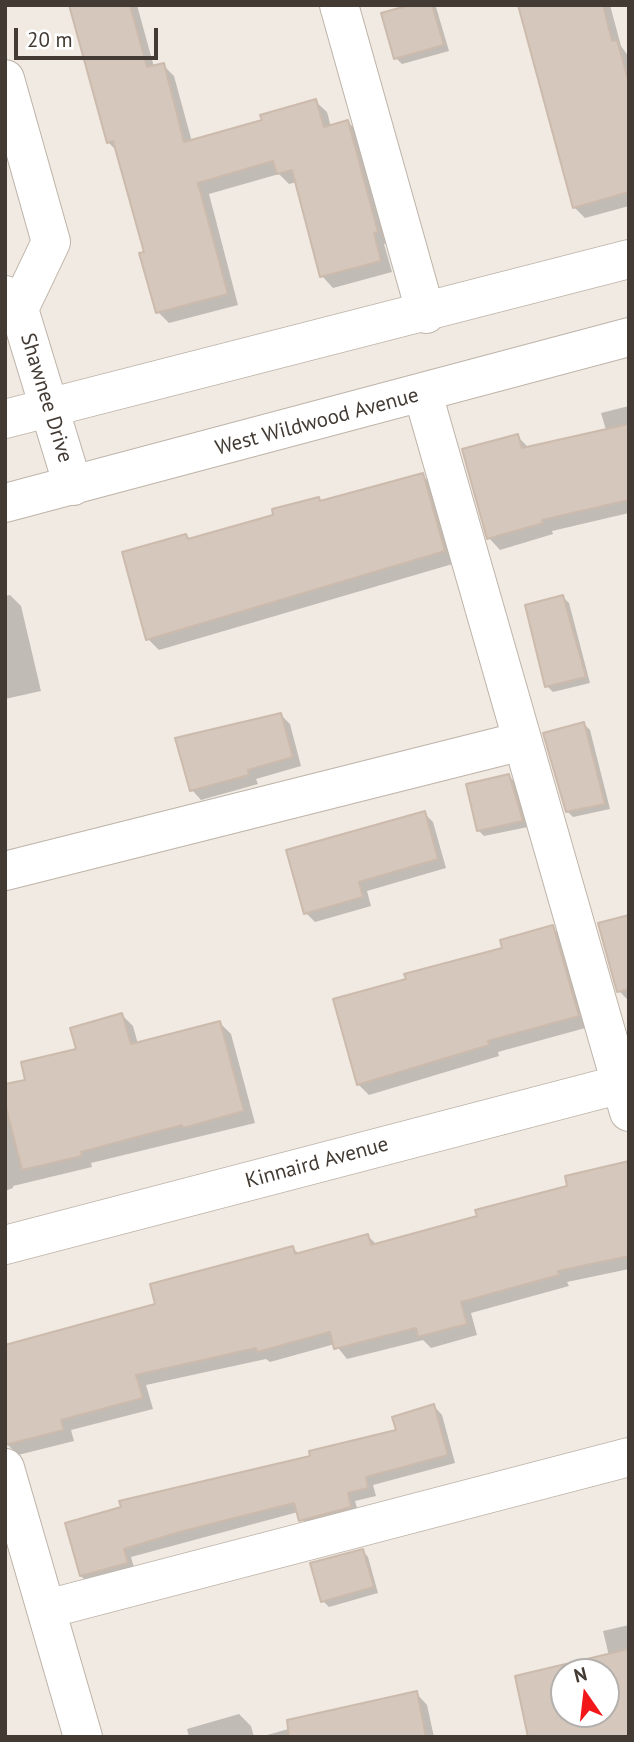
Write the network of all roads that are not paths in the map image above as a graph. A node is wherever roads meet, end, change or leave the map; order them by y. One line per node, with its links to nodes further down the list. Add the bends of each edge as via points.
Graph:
1 (339, 5): 5 (street)
2 (5, 79): 4 (street, Shawnee Drive, via 51,242)
3 (629, 260): 5 (street)
4 (12, 302): 8 (street, Shawnee Drive)
5 (426, 314): 8 (street)
6 (629, 337): 7 (street, West Wildwood Avenue)
7 (423, 394): 10 (street, West Wildwood Avenue); 12 (street)
8 (51, 407): 9 (street); 10 (street, Shawnee Drive)
9 (5, 419)
10 (73, 486): 11 (street, West Wildwood Avenue)
11 (5, 503)
12 (522, 741): 13 (street); 14 (street)
13 (5, 871)
14 (626, 1092): 15 (street, Kinnaird Avenue)
15 (5, 1245)
16 (629, 1457): 18 (street)
17 (5, 1468): 18 (street)
18 (47, 1609): 19 (street)
19 (83, 1737)

